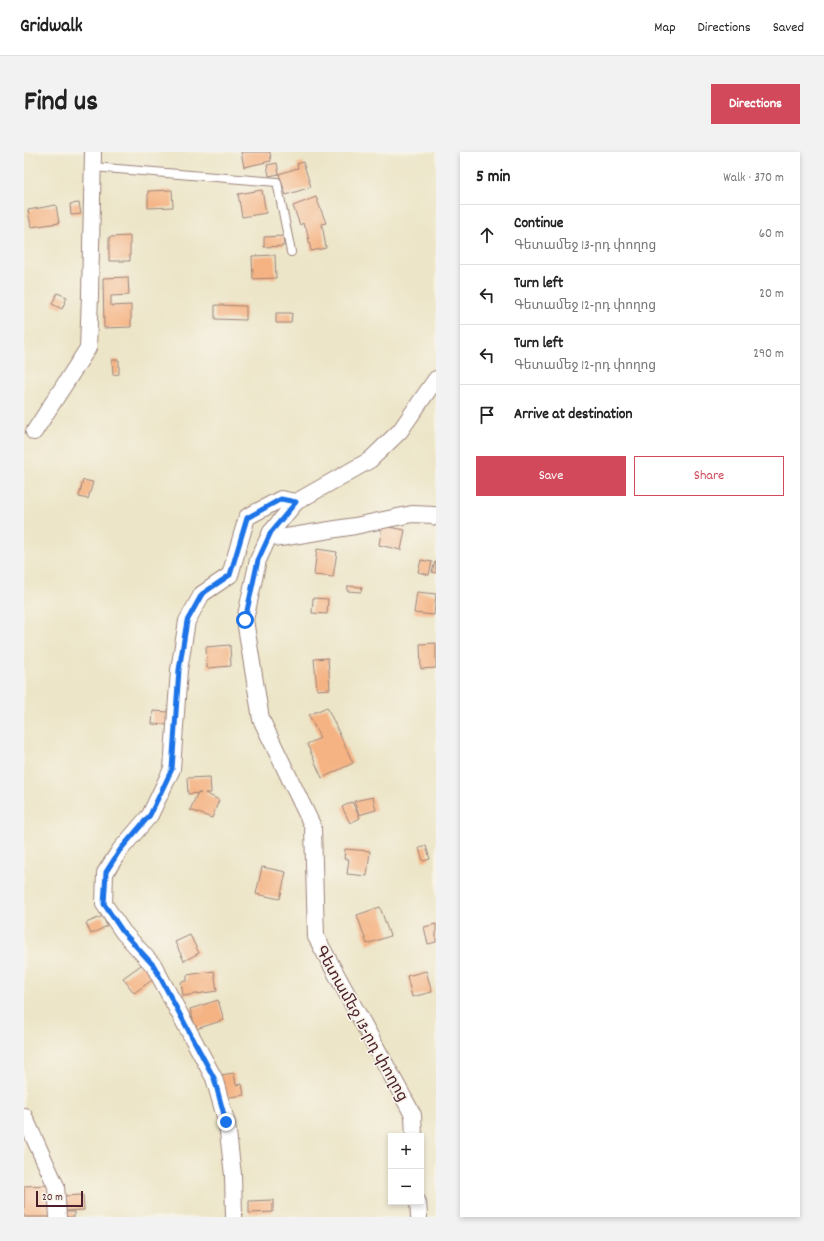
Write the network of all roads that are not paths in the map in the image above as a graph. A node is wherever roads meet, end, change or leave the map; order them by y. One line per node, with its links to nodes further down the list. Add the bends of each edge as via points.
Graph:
1 (93, 160): 2 (lane, via 277,182); 4 (street, via 88,348)
2 (291, 252)
3 (436, 379): 5 (street, Գետամեջ 13-րդ փողոց, via 400,431 370,460)
4 (34, 432)
5 (296, 502): 7 (street, Գետամեջ 13-րդ փողոց); 12 (street, via 281,499 247,518 230,575 202,594 187,621 179,670 172,769 150,815 120,850 106,872 104,904 123,932 154,966 214,1078 227,1124 233,1175)
6 (436, 517): 7 (street, via 412,514 280,538)
7 (271, 532): 9 (street, Գետամեջ 13-րդ փողոց, via 258,560 245,620 261,719 313,827 316,938 412,1115)
8 (24, 1116): 11 (street, via 56,1186)
9 (414, 1133)
10 (418, 1205): 13 (street)
11 (58, 1217)
12 (234, 1217)
13 (419, 1217)

